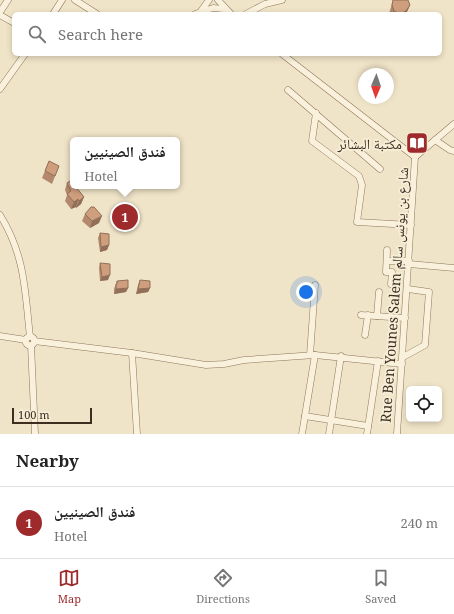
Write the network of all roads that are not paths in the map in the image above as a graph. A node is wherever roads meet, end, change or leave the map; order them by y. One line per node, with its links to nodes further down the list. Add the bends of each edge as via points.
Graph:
1 (8, 0): 13 (street)
2 (62, 0): 8 (street)
3 (75, 0): 9 (street)
4 (209, 0): 10 (street)
5 (218, 0): 7 (street)
6 (282, 0): 12 (street, via 265,4)
7 (224, 9): 10 (street, via 213,8); 11 (street)
8 (54, 12)
9 (95, 12)
10 (201, 12)
11 (228, 12)
12 (250, 12)
13 (0, 14): 14 (street)
14 (12, 23)
15 (23, 56): 17 (street)
16 (285, 56): 23 (street, Rue Ben Younes Salem شارع بن يونس سالم)
17 (0, 89)
18 (288, 90): 19 (street)
19 (316, 113): 24 (street); 26 (street, via 312,141 358,176 362,185 357,222)
20 (454, 124): 21 (street)
21 (435, 140): 22 (street); 23 (street)
22 (454, 151)
23 (415, 157): 26 (street, Rue Ben Younes Salem شارع بن يونس سالم)
24 (380, 169)
25 (0, 215): 41 (street, via 17,249 23,273)
26 (412, 225): 29 (street, Rue Ben Younes Salem شارع بن يونس سالم)
27 (387, 250): 28 (street)
28 (387, 261): 29 (street); 32 (street, via 386,272 392,272)
29 (409, 263): 30 (street); 33 (street, Rue Ben Younes Salem شارع بن يونس سالم)
30 (454, 268)
31 (315, 284): 43 (street)
32 (392, 284)
33 (408, 289): 38 (street, Rue Ben Younes Salem شارع بن يونس سالم); 45 (street, via 429,292 425,345)
34 (379, 292): 37 (street)
35 (361, 315): 36 (street)
36 (368, 315): 37 (street); 39 (street)
37 (377, 316): 38 (street)
38 (406, 318): 45 (street, Rue Ben Younes Salem شارع بن يونس سالم)
39 (365, 335)
40 (0, 336): 41 (street)
41 (30, 341): 42 (street); 51 (street)
42 (132, 353): 43 (street, via 206,365); 52 (street)
43 (312, 355): 44 (street); 48 (street)
44 (341, 356): 46 (street); 49 (street)
45 (403, 357): 47 (street, Rue Ben Younes Salem شارع بن يونس سالم)
46 (378, 361): 47 (street); 50 (street)
47 (402, 364): 56 (street, Rue Ben Younes Salem شارع بن يونس سالم)
48 (305, 416): 49 (street); 53 (street)
49 (332, 420): 50 (street); 54 (street)
50 (368, 426): 55 (street)
51 (35, 434)
52 (137, 434)
53 (302, 434)
54 (329, 434)
55 (367, 434)
56 (397, 434)

